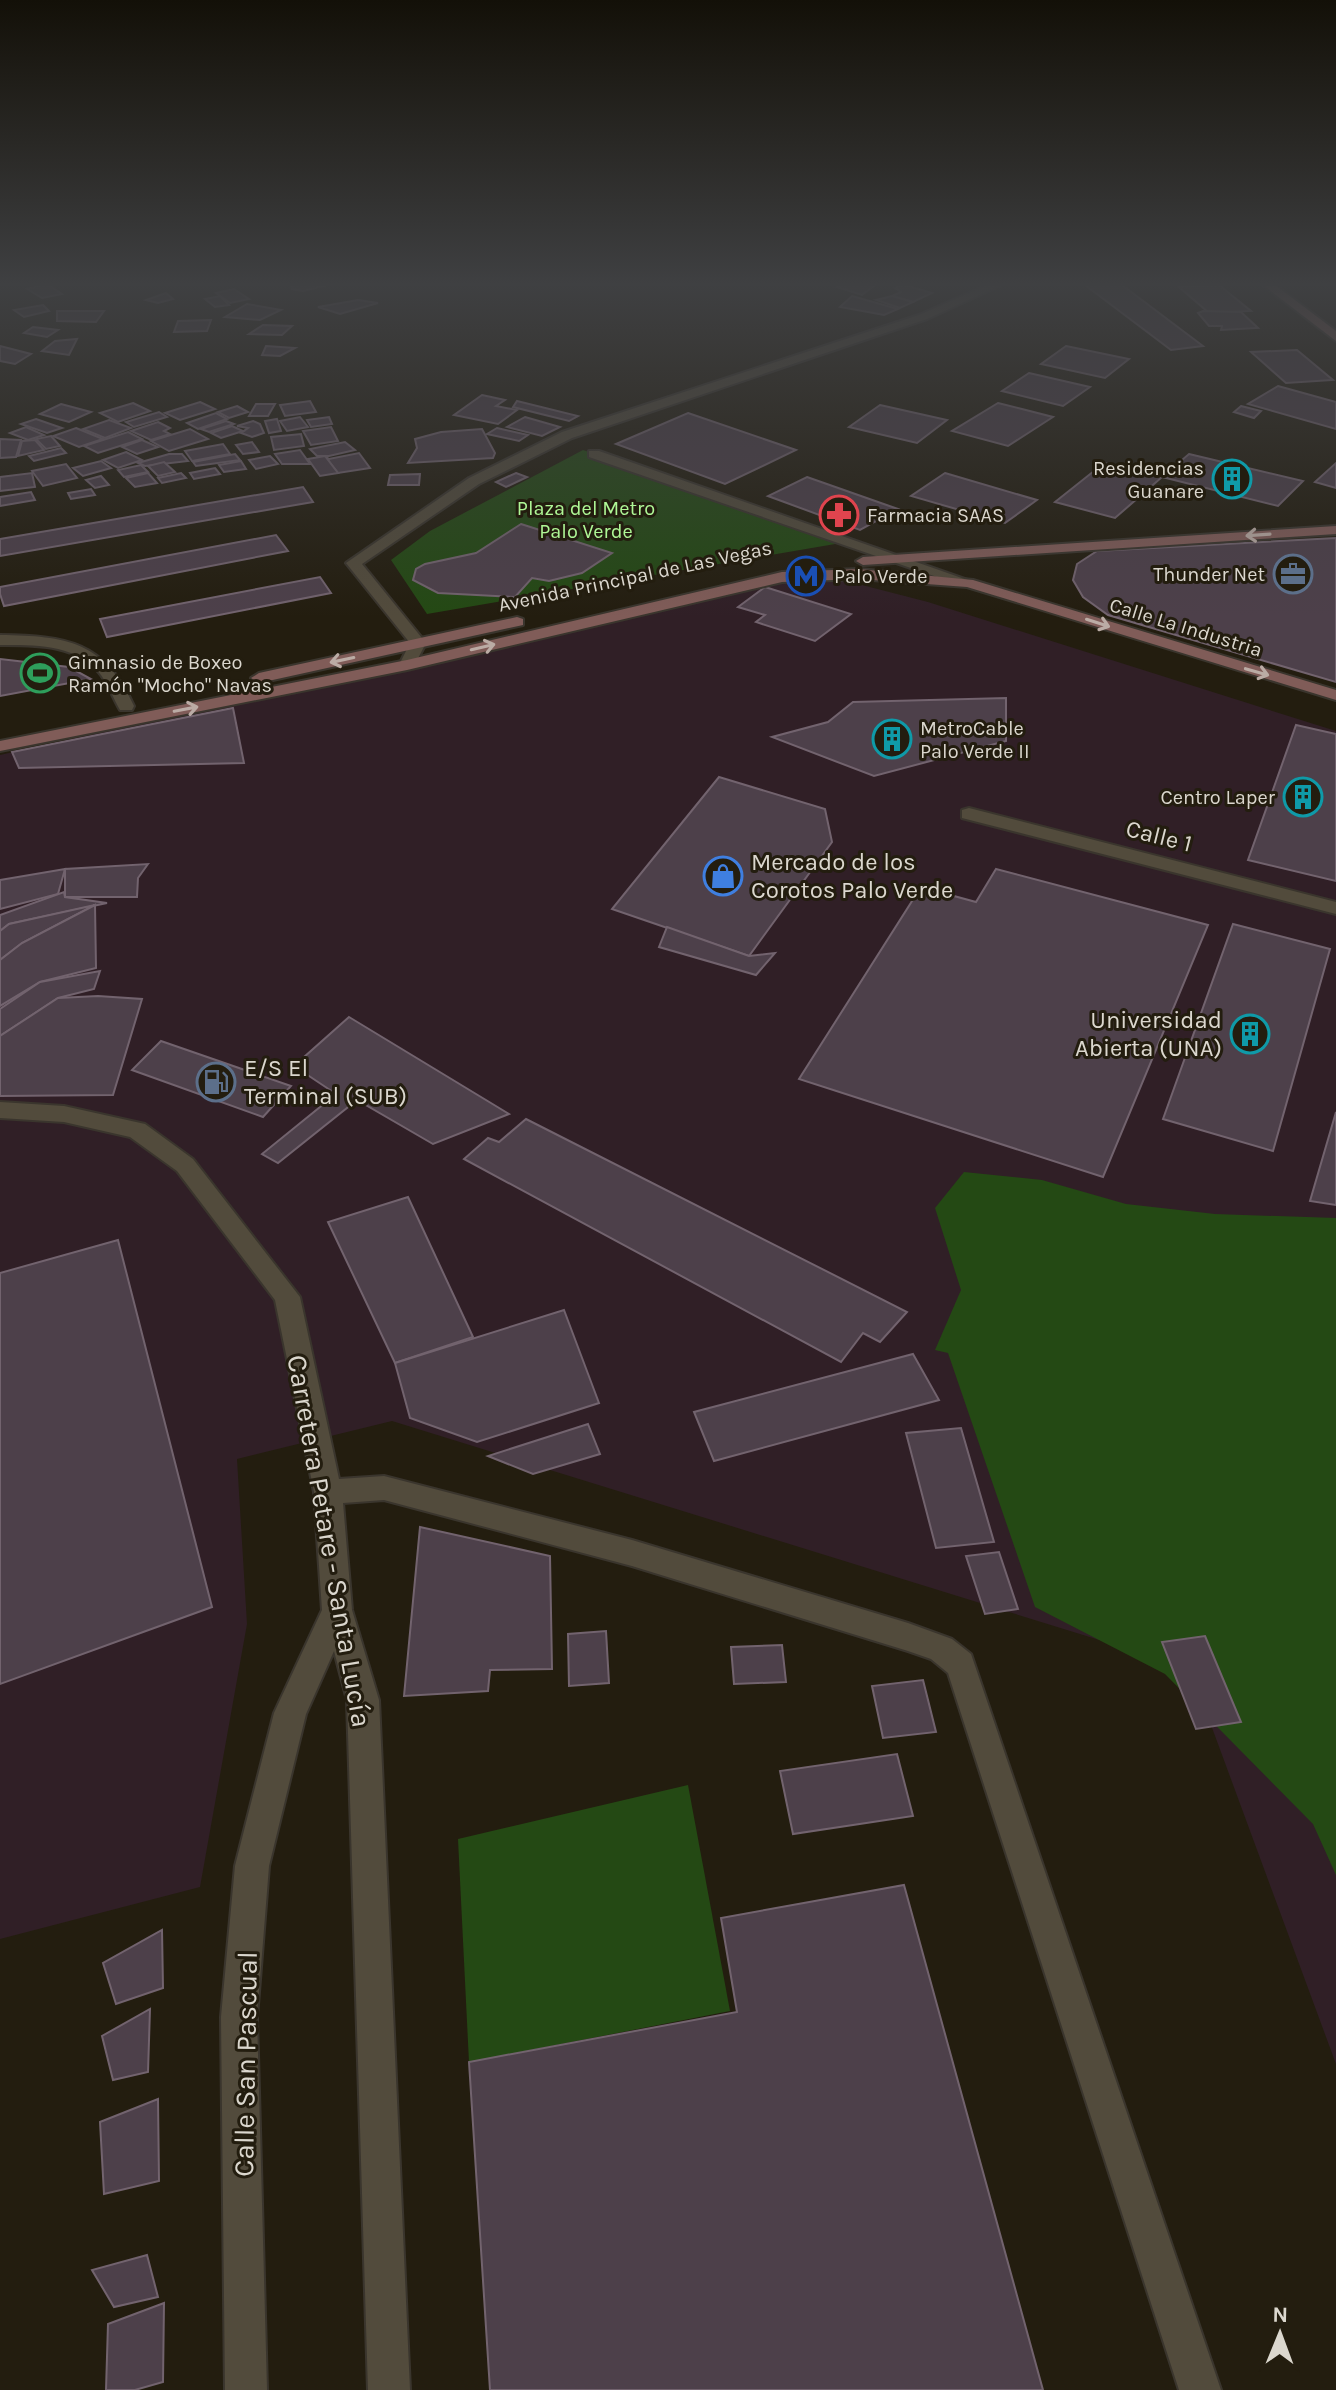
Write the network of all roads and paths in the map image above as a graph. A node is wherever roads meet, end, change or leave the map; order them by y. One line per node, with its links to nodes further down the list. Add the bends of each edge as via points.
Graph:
1 (692, 394): 9 (street, via 567,435 474,481 353,563)
2 (594, 454): 5 (street, Calle La Industria)
3 (1336, 530): 4 (street, Avenida Principal de Las Vegas, one-way to 4)
4 (987, 554): 5 (street, Avenida Principal de Las Vegas); 7 (street, Calle La Industria, via 981,562 989,576)
5 (904, 559): 6 (street, Calle La Industria); 9 (street, Avenida Principal de Las Vegas, via 778,568)
6 (968, 583): 7 (street, Calle La Industria); 10 (street, Avenida Principal de Las Vegas, one-way to 6, via 782,577 859,574)
7 (1024, 599): 11 (street, Calle La Industria, one-way to 11)
8 (0, 640): 12 (street, via 43,640 85,650 116,679)
9 (418, 643): 10 (street); 12 (street, Avenida Principal de Las Vegas, one-way to 12)
10 (407, 665): 14 (street, Avenida Principal de Las Vegas, one-way to 10)
11 (1336, 695)
12 (126, 706): 13 (street, Avenida Principal de Las Vegas)
13 (0, 732)
14 (0, 746)
15 (969, 814): 16 (street, Calle 1)
16 (1336, 908)
17 (0, 1110): 18 (street, Carretera Petare - Santa Lucía, via 64,1114 137,1130 185,1165 287,1297)
18 (328, 1492): 19 (street, Carretera Petare - Santa Lucía); 22 (street, via 384,1488 617,1549 908,1637 941,1649 960,1664)
19 (337, 1610): 20 (street, Calle San Pascual, via 290,1713 252,1866 239,2017); 21 (street, Carretera Petare - Santa Lucía, via 363,1700)
20 (246, 2390)
21 (389, 2390)
22 (1200, 2390)

